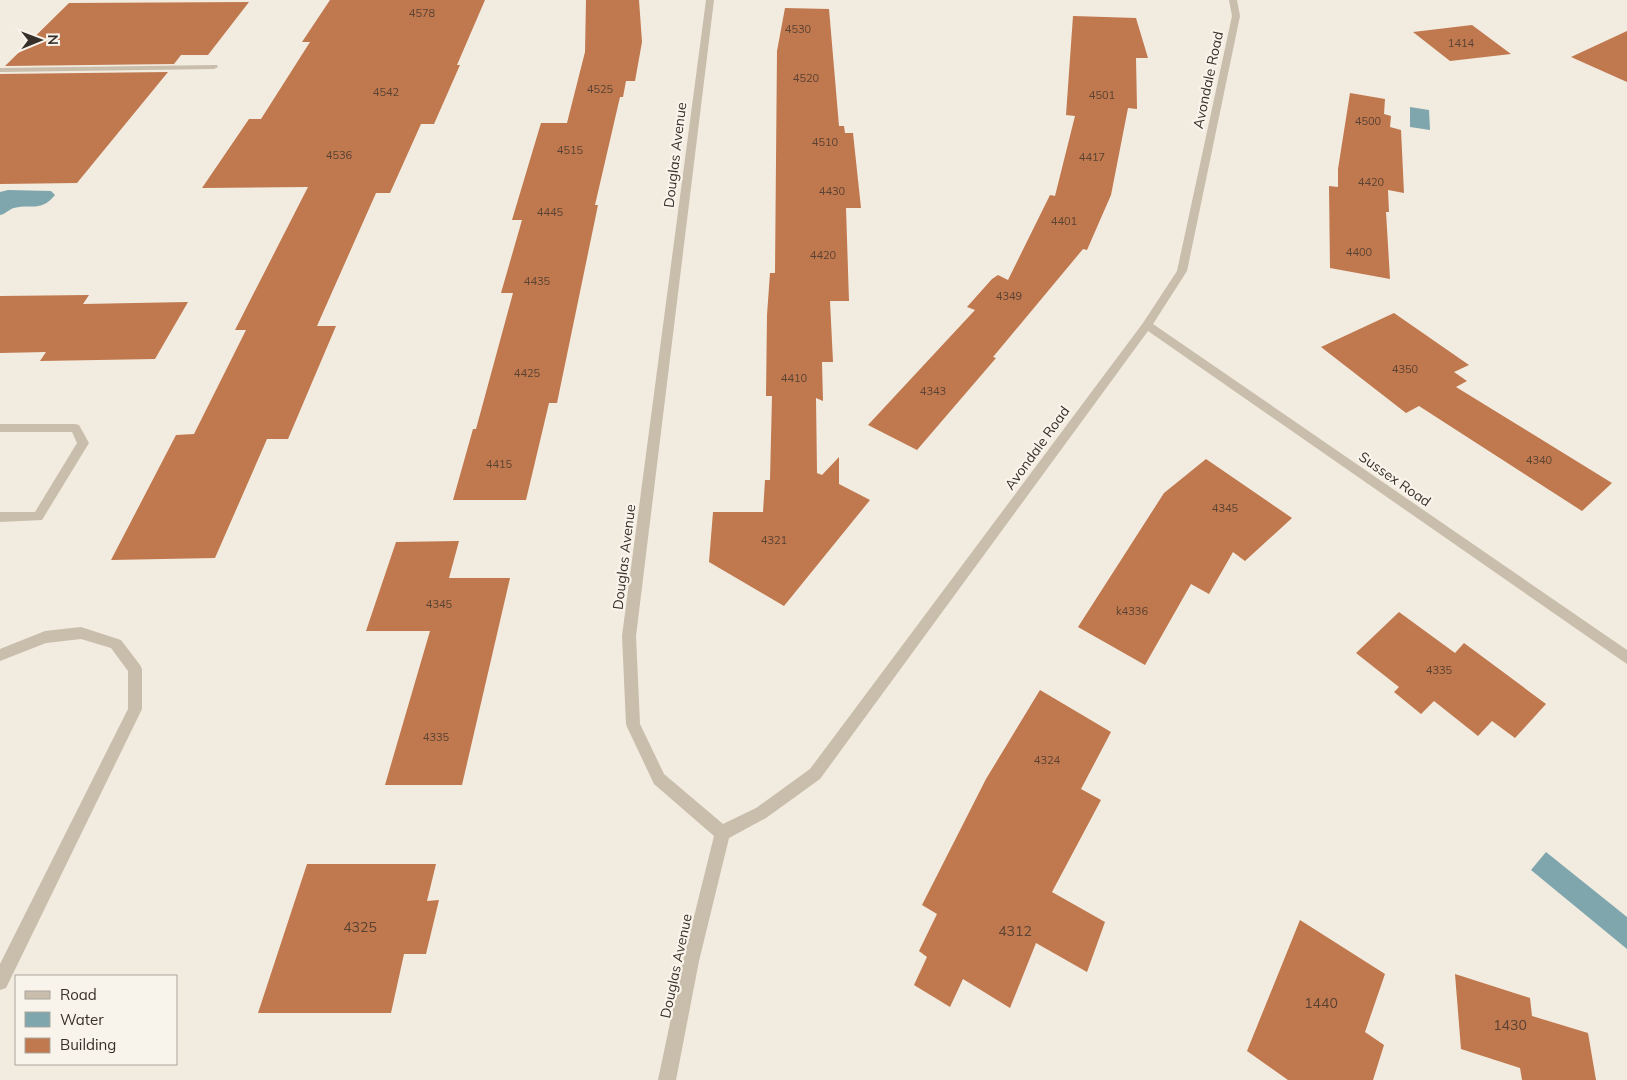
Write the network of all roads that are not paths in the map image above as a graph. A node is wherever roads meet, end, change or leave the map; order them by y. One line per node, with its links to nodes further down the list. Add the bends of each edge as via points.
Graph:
1 (710, 0): 10 (street, Douglas Avenue, via 629,636 634,724 659,779)
2 (1233, 0): 5 (street, Avondale Road, via 1236,16 1182,271)
3 (214, 67): 4 (street)
4 (0, 70)
5 (1147, 325): 9 (street, Sussex Road); 10 (street, Avondale Road, via 814,774 761,813)
6 (0, 428): 7 (street, via 75,428 83,444 38,517)
7 (0, 517)
8 (1, 651): 11 (street, via 45,637 81,633 116,644 135,669 135,709)
9 (1627, 658)
10 (722, 833): 12 (street, Douglas Avenue)
11 (0, 982)
12 (667, 1080)

